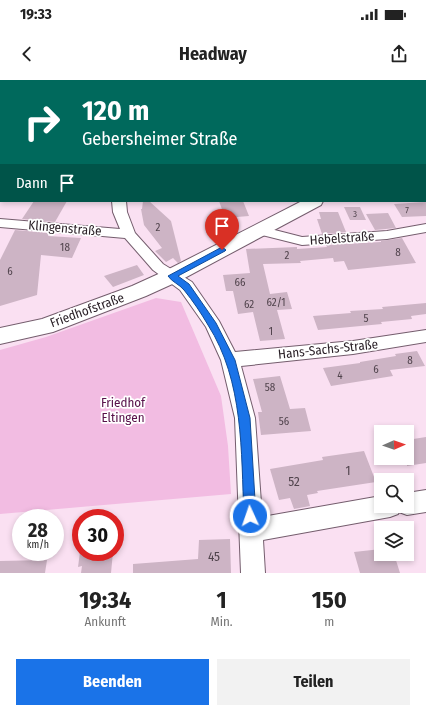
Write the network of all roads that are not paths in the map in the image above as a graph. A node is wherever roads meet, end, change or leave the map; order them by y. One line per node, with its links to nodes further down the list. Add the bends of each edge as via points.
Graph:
1 (119, 202): 6 (street, via 120,212)
2 (313, 202): 5 (street, Friedhofstraße)
3 (0, 223): 6 (street, Klingenstraße)
4 (426, 228): 5 (street, Hebelstraße, via 387,236 302,241)
5 (259, 230): 7 (street, Friedhofstraße)
6 (130, 234): 7 (street, via 158,267)
7 (172, 276): 8 (street, Friedhofstraße, via 45,326); 10 (street, via 186,286 213,325)
8 (0, 336)
9 (426, 336): 10 (street, Hans-Sachs-Straße)
10 (230, 360): 14 (street, via 245,418)
11 (426, 501): 12 (street)
12 (414, 503)
13 (374, 509): 14 (street)
14 (251, 530): 15 (street)
15 (252, 573)

